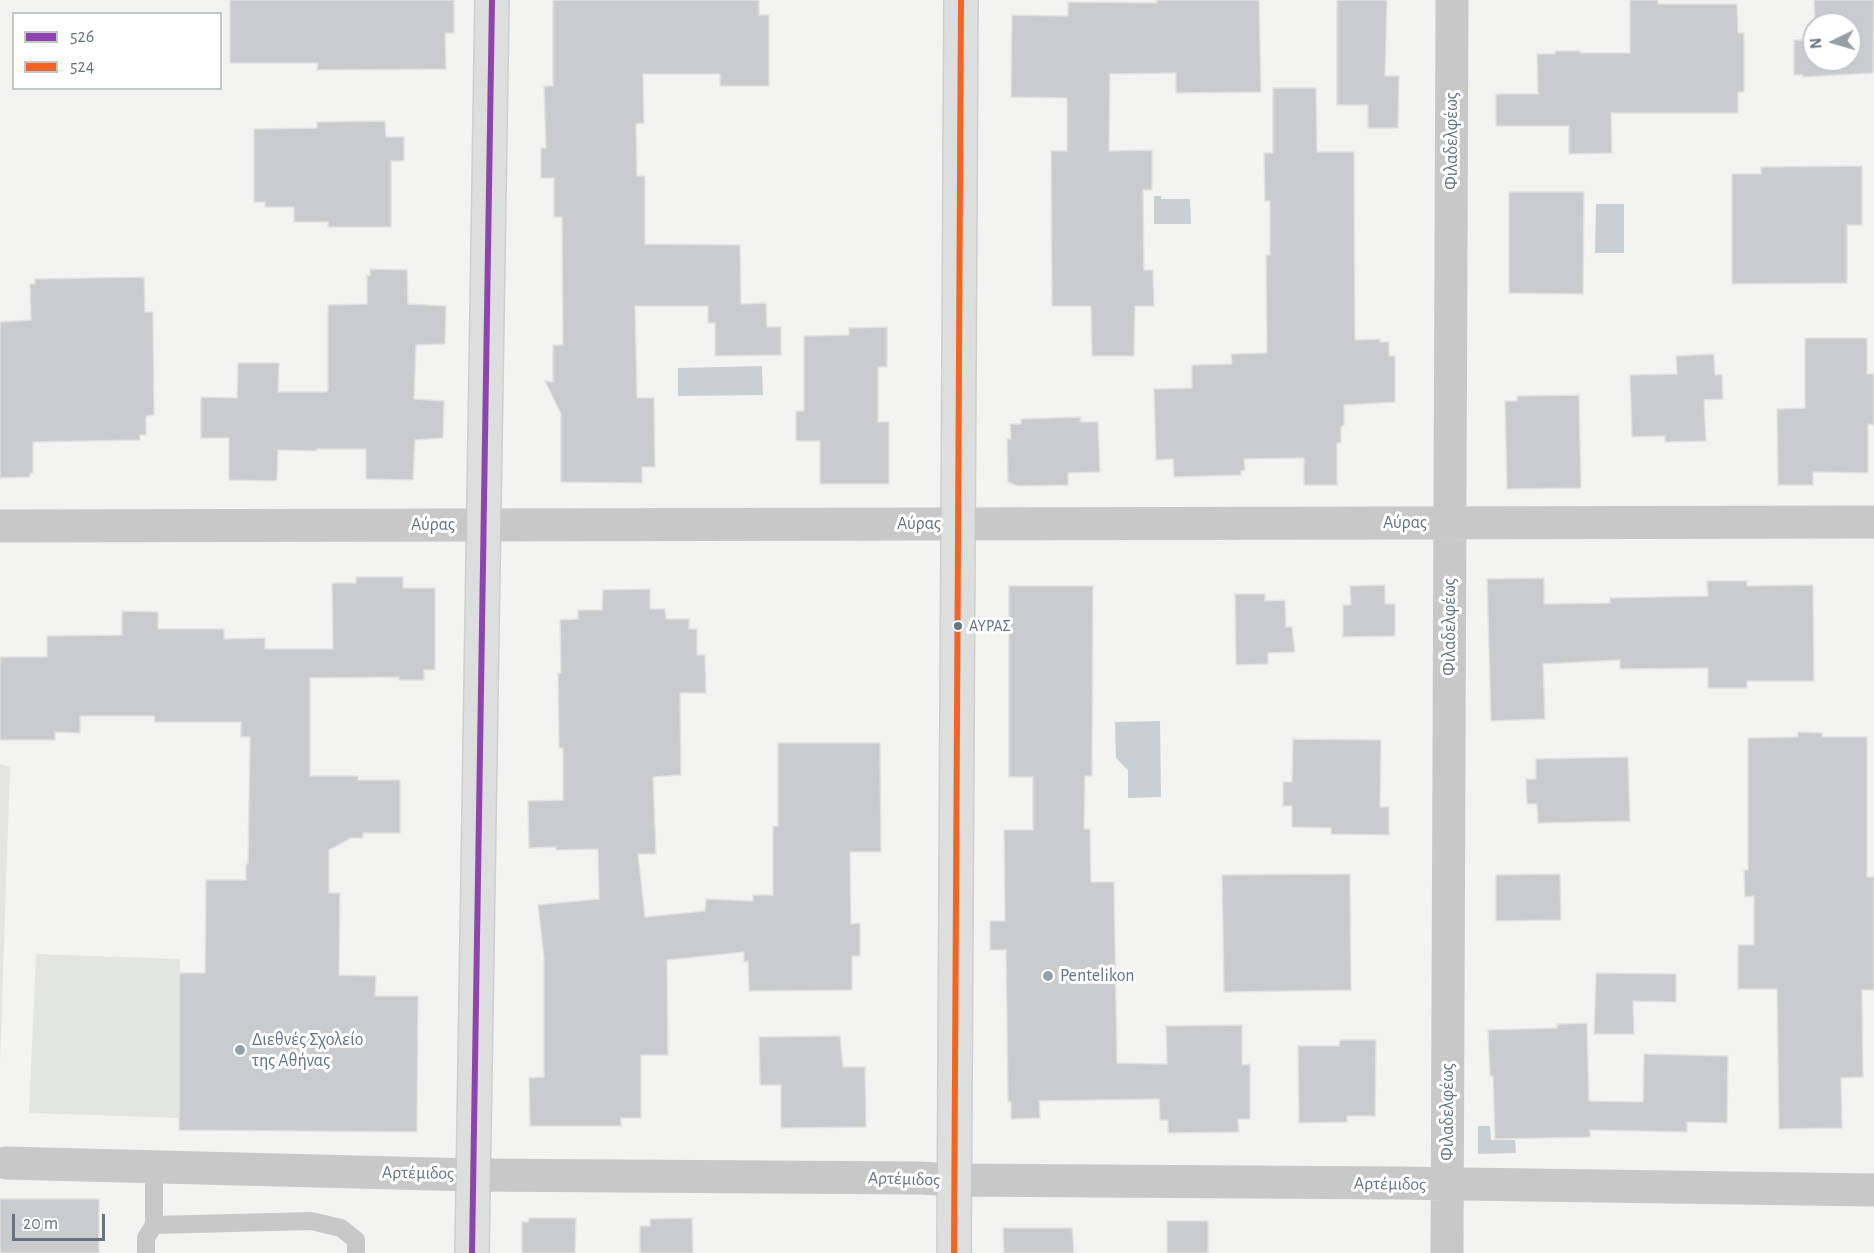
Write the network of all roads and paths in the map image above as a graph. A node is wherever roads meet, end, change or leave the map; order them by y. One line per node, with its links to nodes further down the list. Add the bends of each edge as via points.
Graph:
1 (492, 0): 7 (street)
2 (961, 0): 6 (street)
3 (1452, 0): 5 (street, Φιλαδελφέως)
4 (1874, 522): 5 (street, Αύρας)
5 (1450, 523): 6 (street, Αύρας); 13 (street, Φιλαδελφέως)
6 (958, 524): 7 (street, Αύρας); 12 (street)
7 (484, 525): 8 (street, Αύρας); 11 (street)
8 (0, 526)
9 (6, 1163): 10 (street, Αρτέμιδος)
10 (154, 1168): 11 (street, Αρτέμιδος); 15 (lane)
11 (474, 1175): 12 (street, Αρτέμιδος); 18 (street)
12 (954, 1180): 13 (street, Αρτέμιδος); 19 (street)
13 (1448, 1185): 14 (street, Αρτέμιδος); 20 (street, Φιλαδελφέως)
14 (1874, 1190)
15 (154, 1225): 16 (lane, via 146,1239); 17 (lane, via 311,1221 341,1228 356,1240)
16 (146, 1253)
17 (356, 1253)
18 (472, 1253)
19 (954, 1253)
20 (1448, 1253)

